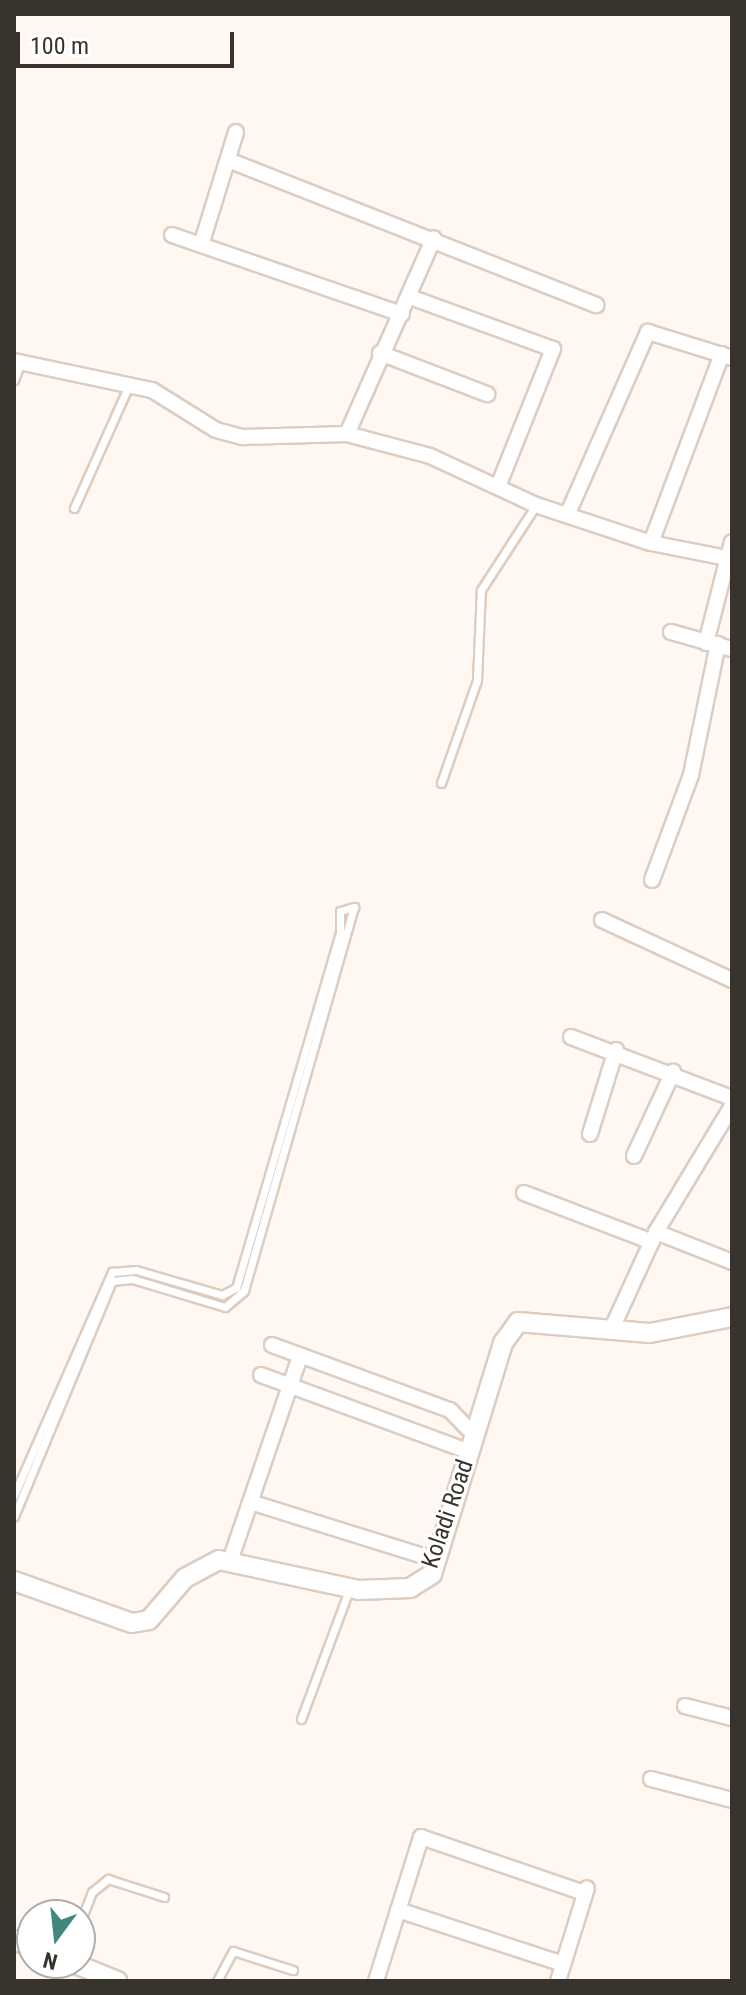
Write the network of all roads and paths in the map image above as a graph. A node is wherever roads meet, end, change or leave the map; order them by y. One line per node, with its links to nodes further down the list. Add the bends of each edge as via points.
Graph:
1 (236, 132): 2 (street)
2 (228, 160): 4 (street); 5 (street)
3 (172, 235): 5 (street)
4 (434, 238): 6 (street); 7 (street)
5 (202, 242): 8 (street)
6 (410, 297): 8 (street); 16 (street, via 553,349)
7 (596, 305)
8 (402, 314): 9 (street)
9 (380, 353): 14 (street); 15 (street)
10 (727, 356): 19 (street, via 648,332); 21 (street)
11 (17, 361): 12 (lane); 13 (street)
12 (14, 380)
13 (129, 385): 15 (street, via 243,437); 18 (lane)
14 (487, 394)
15 (347, 434): 16 (street)
16 (499, 484): 17 (street)
17 (536, 505): 19 (street); 25 (lane, via 481,590 477,680)
18 (74, 508)
19 (569, 511): 21 (street)
20 (732, 542): 22 (street)
21 (651, 543): 22 (street)
22 (729, 559): 24 (street)
23 (671, 632): 24 (street)
24 (719, 645): 26 (street, via 691,775)
25 (441, 783)
26 (652, 880)
27 (602, 920): 28 (street)
28 (732, 980)
29 (571, 1037): 30 (street)
30 (616, 1050): 31 (street); 34 (street)
31 (673, 1072): 32 (street); 35 (street)
32 (732, 1098)
33 (732, 1106): 37 (street)
34 (590, 1134)
35 (634, 1156)
36 (524, 1193): 37 (street)
37 (654, 1237): 38 (street); 40 (street)
38 (732, 1262)
39 (732, 1317): 40 (street, Koladi Road, via 691,1331)
40 (613, 1326): 45 (street, Koladi Road, via 518,1322 503,1343)
41 (272, 1345): 42 (street)
42 (300, 1356): 44 (street); 45 (street, via 450,1410)
43 (261, 1375): 44 (street)
44 (290, 1386): 45 (street); 47 (street)
45 (472, 1444): 49 (street, Koladi Road)
46 (14, 1495): 48 (lane, via 112,1272 136,1270 222,1295 236,1288 341,927 340,911 354,907 244,1291 225,1307 132,1279 112,1281)
47 (250, 1502): 49 (street); 50 (street)
48 (14, 1516)
49 (436, 1560): 52 (street, Koladi Road, via 432,1574 410,1588)
50 (230, 1561): 51 (street, via 200,1565 164,1608 132,1623); 52 (street, Koladi Road)
51 (14, 1581)
52 (350, 1588): 55 (lane)
53 (685, 1706): 54 (street)
54 (732, 1718)
55 (301, 1719)
56 (651, 1779): 57 (street)
57 (732, 1800)
58 (164, 1897): 59 (lane, via 108,1879)
59 (89, 1899)
60 (398, 1910): 61 (street); 61 (street, via 421,1837 586,1891); 66 (street)
61 (563, 1964): 67 (street)
62 (293, 1970): 65 (lane, via 233,1951)
63 (96, 1972): 64 (street)
64 (117, 1981)
65 (217, 1981)
66 (376, 1981)
67 (558, 1981)

